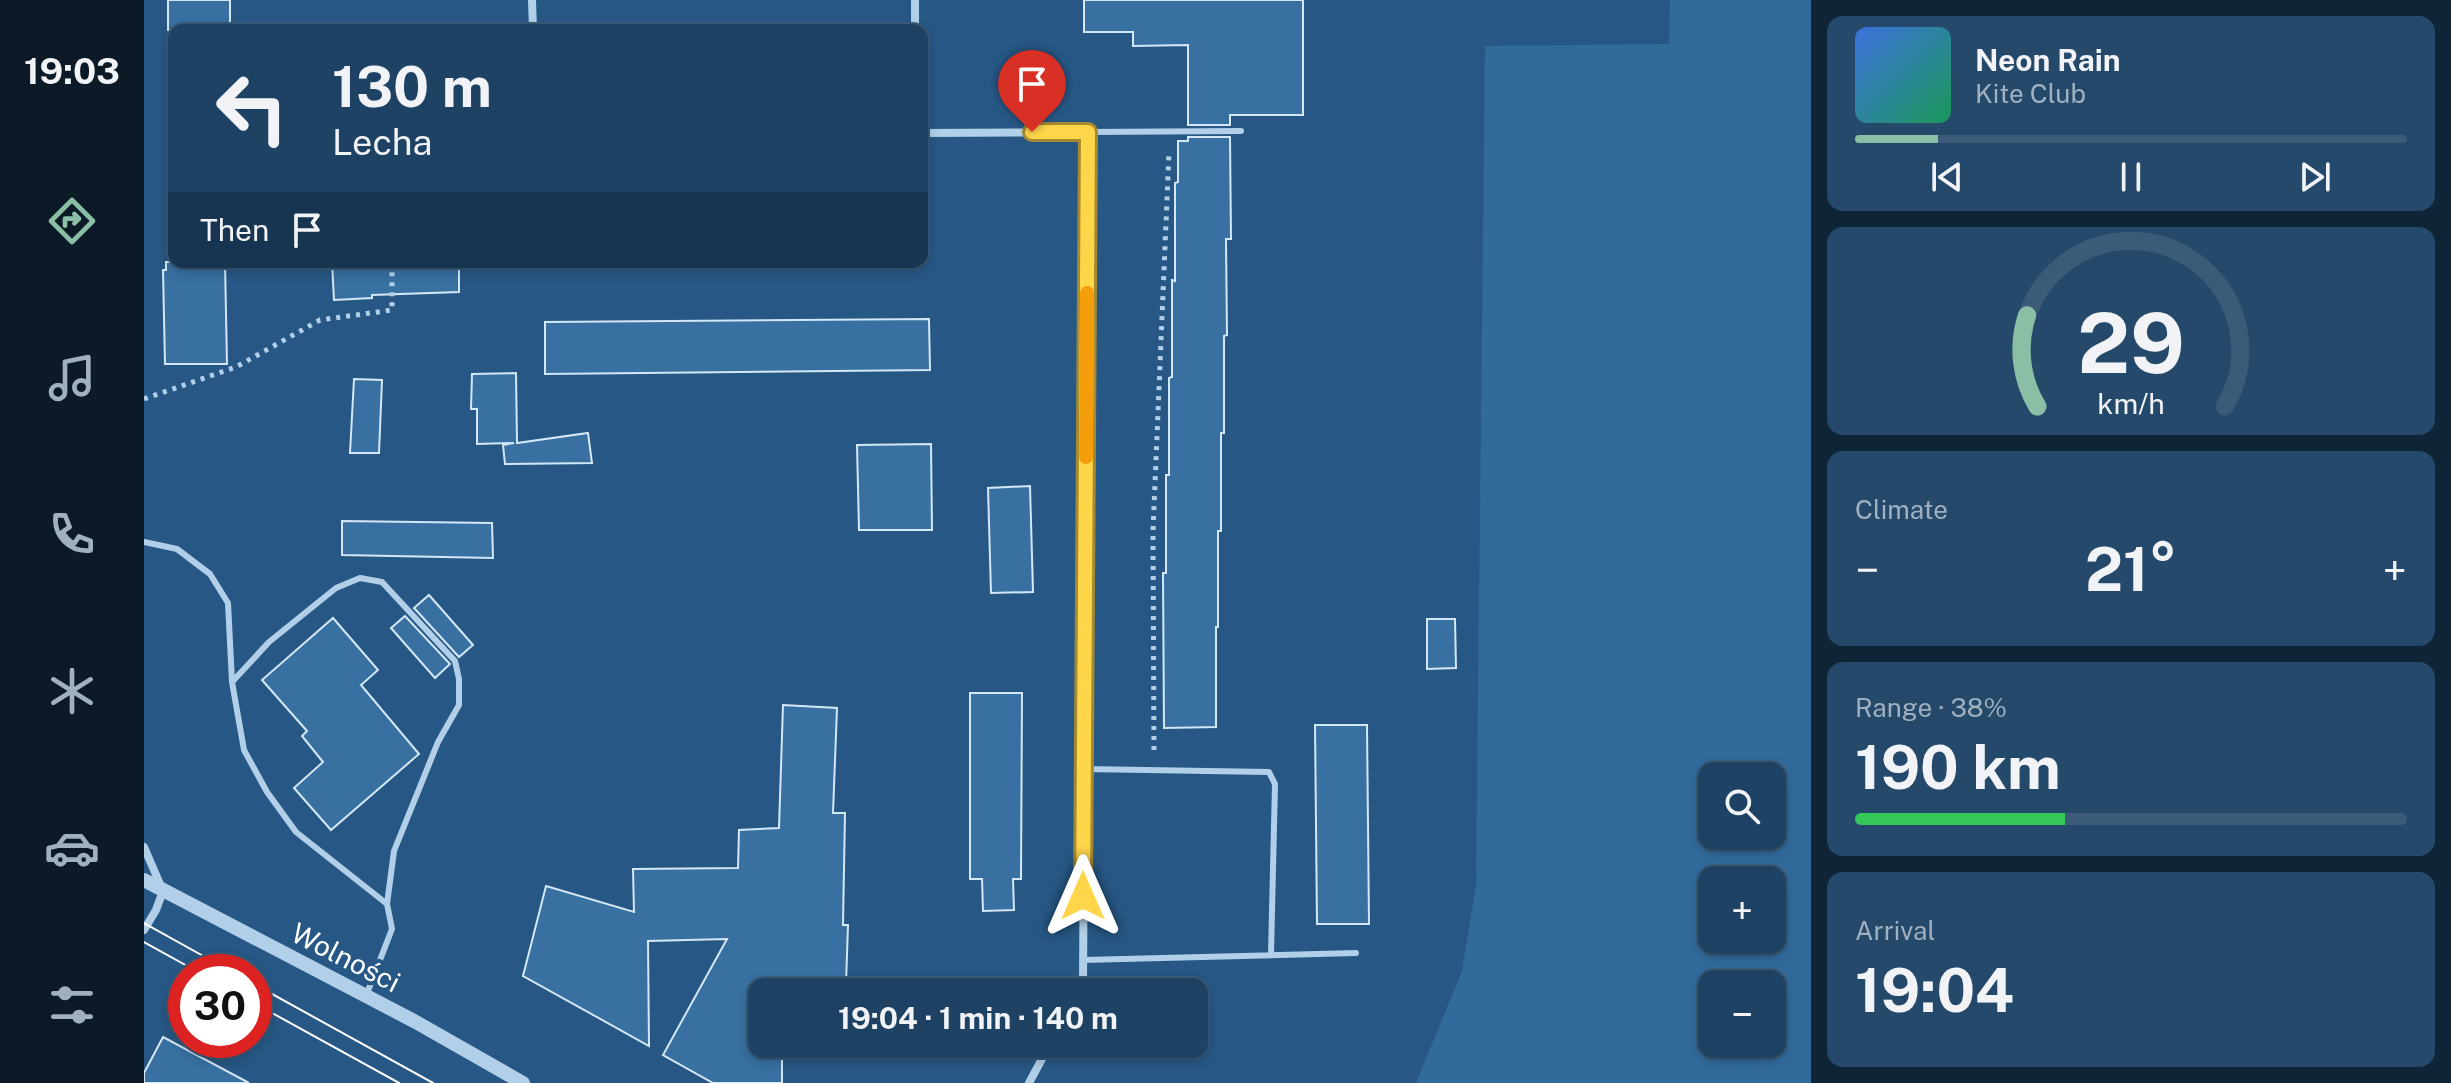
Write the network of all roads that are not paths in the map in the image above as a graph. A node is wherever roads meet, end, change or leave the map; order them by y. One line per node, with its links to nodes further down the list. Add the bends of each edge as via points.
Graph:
1 (532, 0): 3 (street)
2 (915, 0): 4 (street)
3 (533, 24)
4 (915, 24)
5 (1241, 131): 6 (lane)
6 (1088, 132): 7 (street); 10 (street)
7 (928, 133)
8 (144, 542): 9 (lane, via 177,549 210,574 228,603)
9 (232, 682): 14 (lane, via 244,750 267,792 296,832); 14 (lane, via 269,642 336,588 360,578 382,582 455,661 459,705 438,742 394,851)
10 (1084, 769): 17 (lane, via 1269,772 1275,784); 18 (street)
11 (144, 847): 13 (street)
12 (144, 880): 13 (street, Wolności)
13 (163, 891): 15 (street); 20 (street, Wolności)
14 (387, 904): 20 (lane, via 392,929)
15 (144, 930)
16 (1356, 953): 17 (lane)
17 (1271, 954): 18 (lane)
18 (1083, 960): 19 (street)
19 (1083, 978)
20 (366, 996): 22 (street, Wolności)
21 (1042, 1058): 23 (street)
22 (523, 1083)
23 (1029, 1083)

